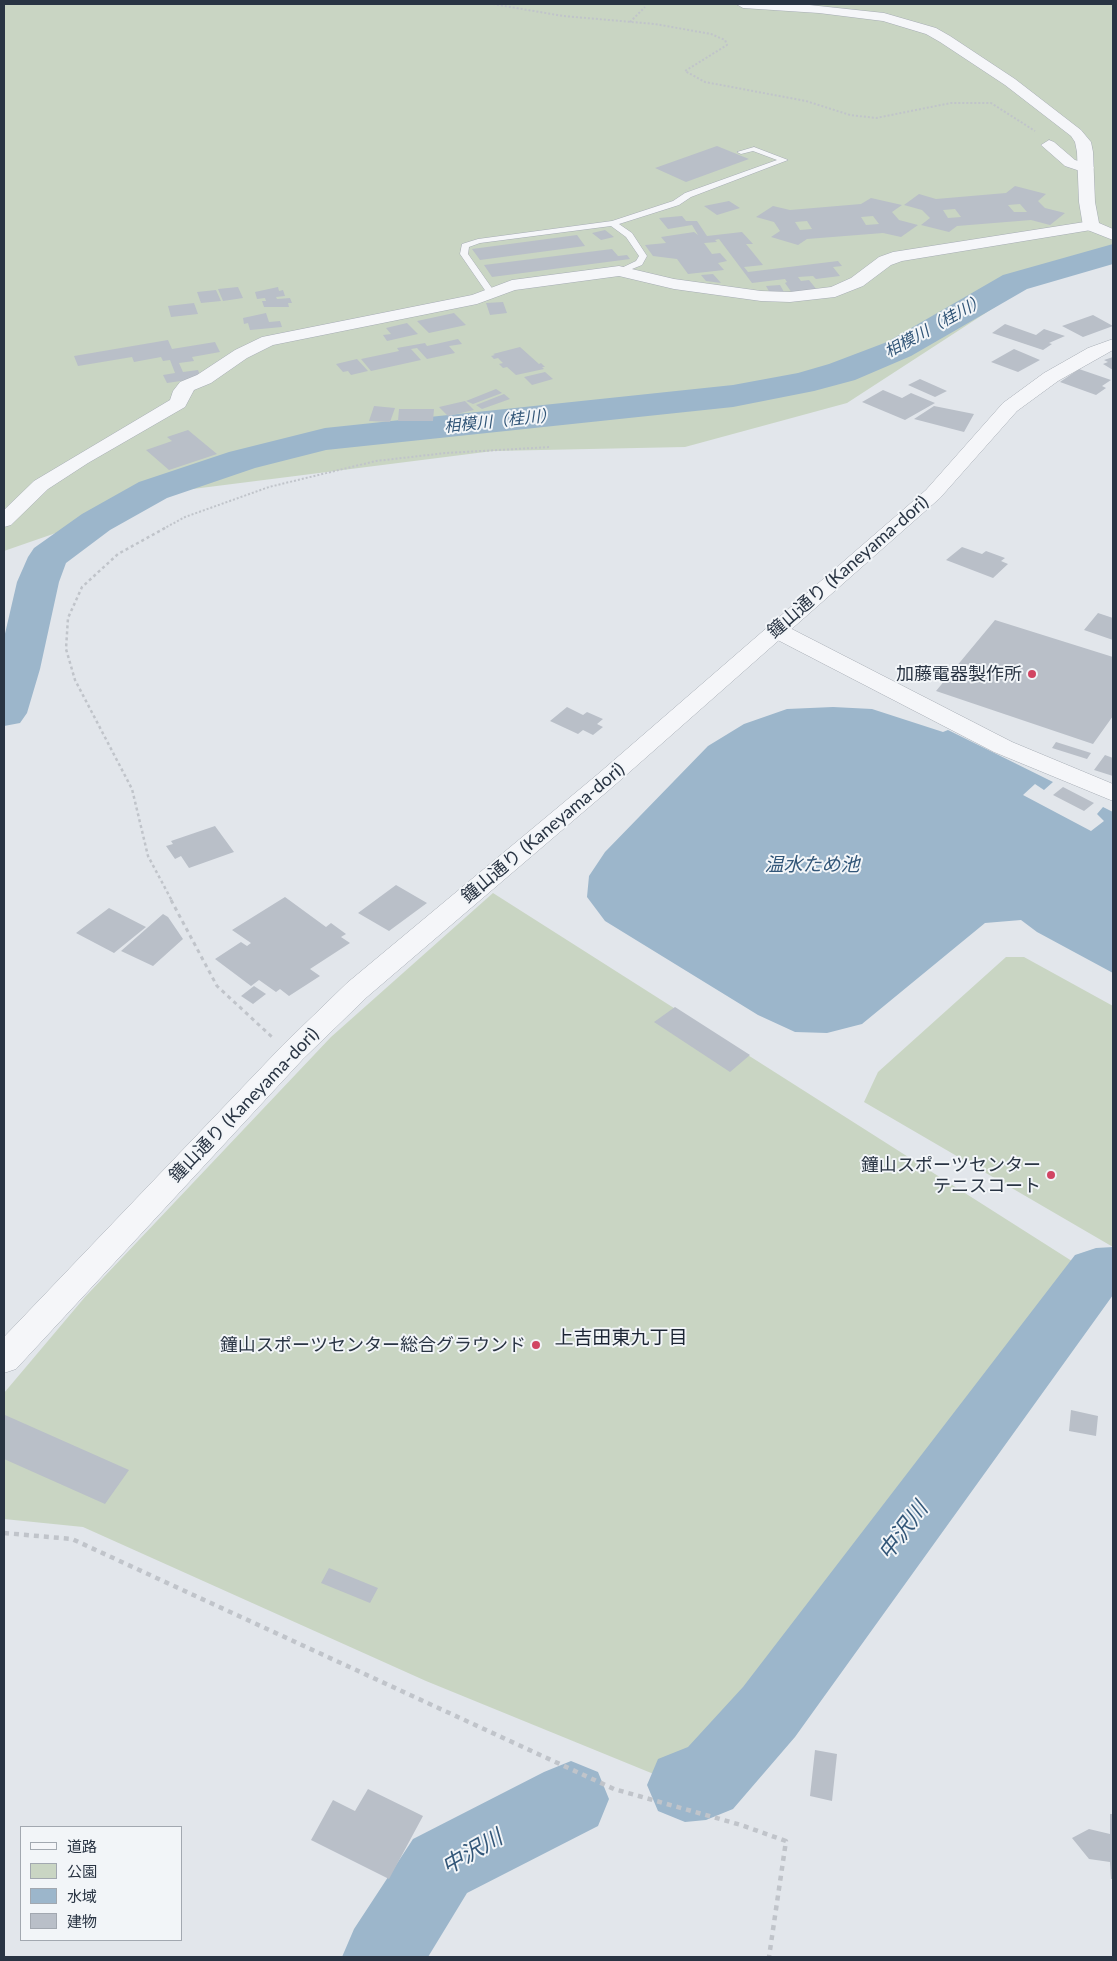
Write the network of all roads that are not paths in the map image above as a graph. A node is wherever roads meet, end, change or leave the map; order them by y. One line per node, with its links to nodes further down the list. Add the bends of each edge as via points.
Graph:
1 (742, 4): 4 (street, via 856,13 911,25 945,38 1010,82 1076,133 1086,152)
2 (1049, 146): 4 (street, via 1070,163)
3 (741, 152): 5 (lane, via 754,149 784,160 688,194 676,203)
4 (1086, 168): 6 (street)
5 (613, 223): 8 (lane, via 629,235 643,256 639,263); 9 (lane, via 478,241 465,246 464,254)
6 (1091, 226): 7 (street); 8 (street, via 899,256 885,261 857,282 835,292 790,297 674,284)
7 (1113, 235)
8 (619, 271): 9 (street, via 512,285)
9 (492, 294): 11 (street, via 268,341 187,386 178,403 42,484)
10 (1113, 344): 12 (street, 鐘山通り (Kaneyama-dori), via 1051,377 1010,407 933,494)
11 (4, 521)
12 (776, 630): 13 (street, via 1003,747); 14 (street, 鐘山通り (Kaneyama-dori), via 607,779 357,990 293,1052)
13 (1113, 793)
14 (4, 1360)

